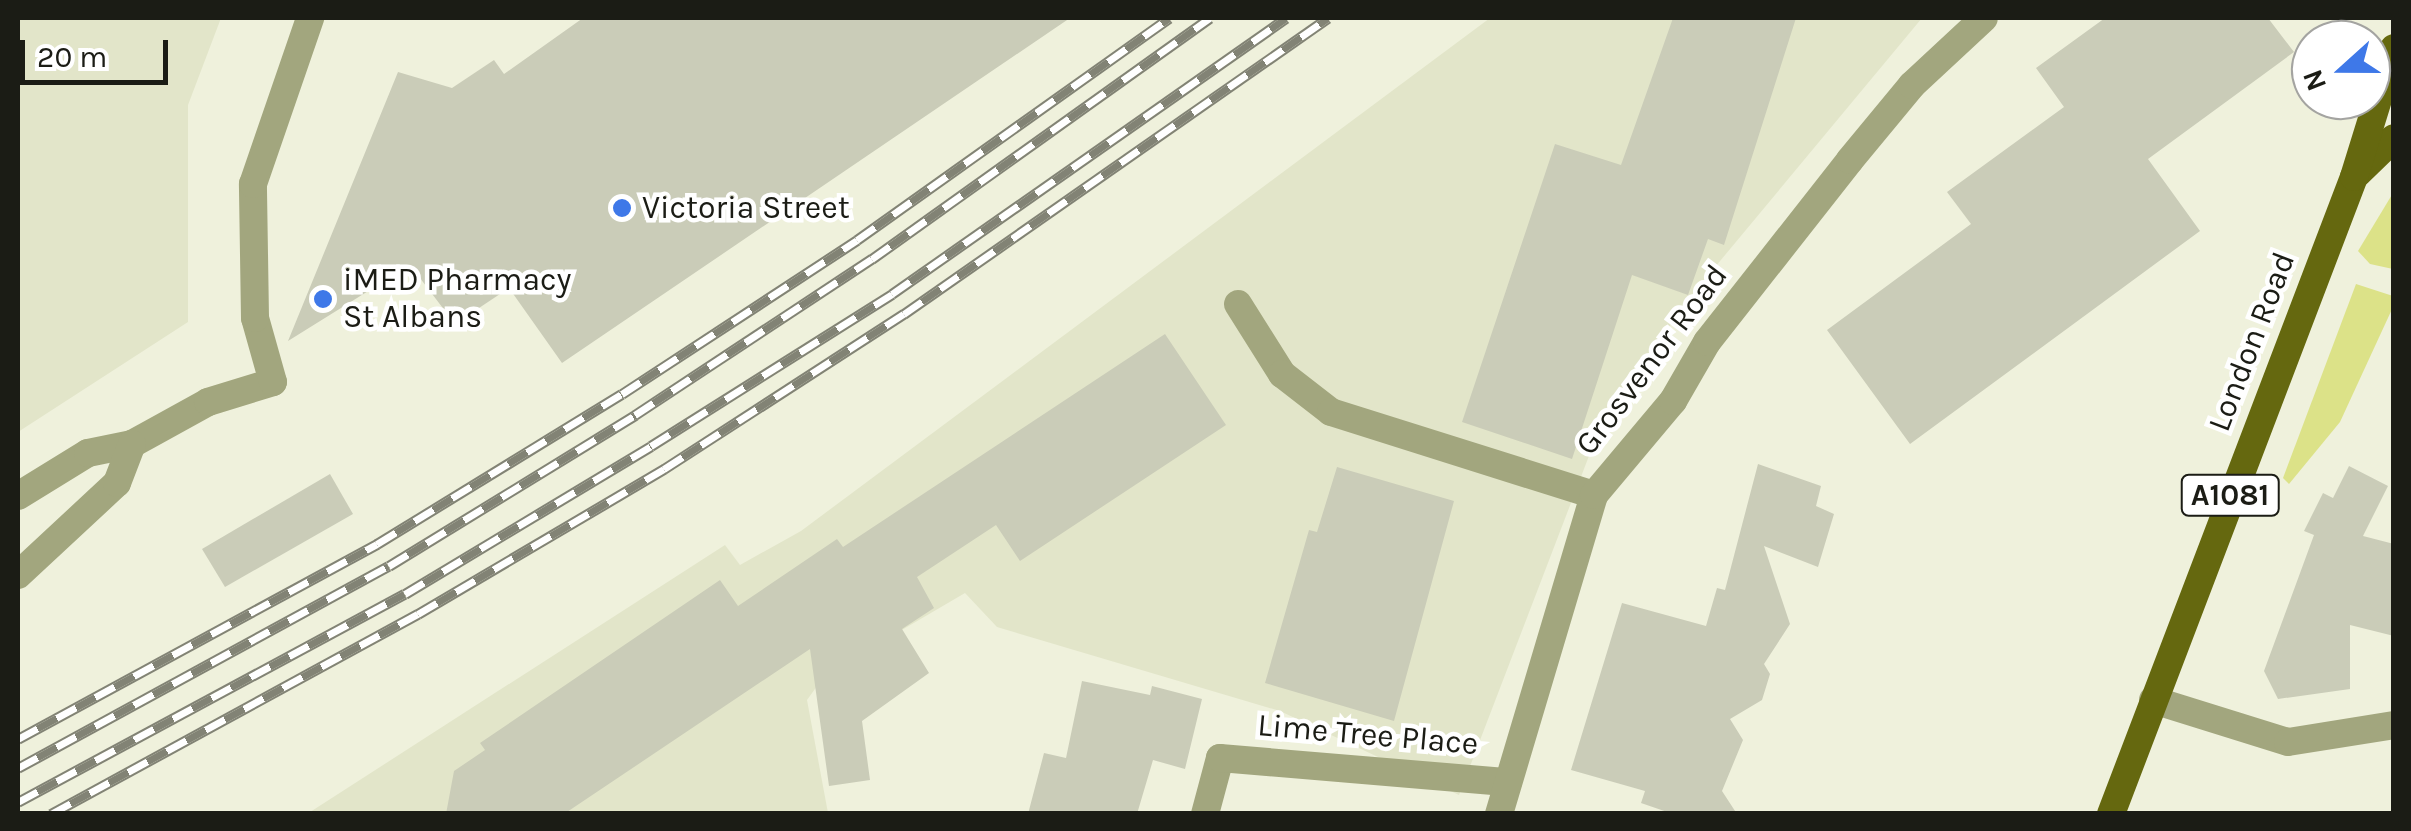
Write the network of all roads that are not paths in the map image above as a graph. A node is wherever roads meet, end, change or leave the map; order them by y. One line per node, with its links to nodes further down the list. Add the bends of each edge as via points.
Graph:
1 (310, 18): 7 (street, via 253,184 255,318 274,382 208,402)
2 (1984, 18): 8 (street, Grosvenor Road, via 1912,84)
3 (2394, 48): 5 (main road, London Road / A1081)
4 (2394, 138): 5 (main road, London Road / A1081)
5 (2354, 177): 11 (main road, London Road / A1081)
6 (1238, 304): 8 (street, via 1282,374 1330,412)
7 (132, 444): 9 (street, via 88,453); 10 (street, via 117,484)
8 (1594, 495): 13 (street, Grosvenor Road)
9 (18, 496)
10 (18, 575)
11 (2153, 700): 12 (street, via 2288,742); 16 (main road, London Road / A1081)
12 (2394, 725)
13 (1508, 782): 14 (street, Lime Tree Place, via 1220,758); 15 (street, Grosvenor Road)
14 (1205, 814)
15 (1499, 814)
16 (2110, 814)

